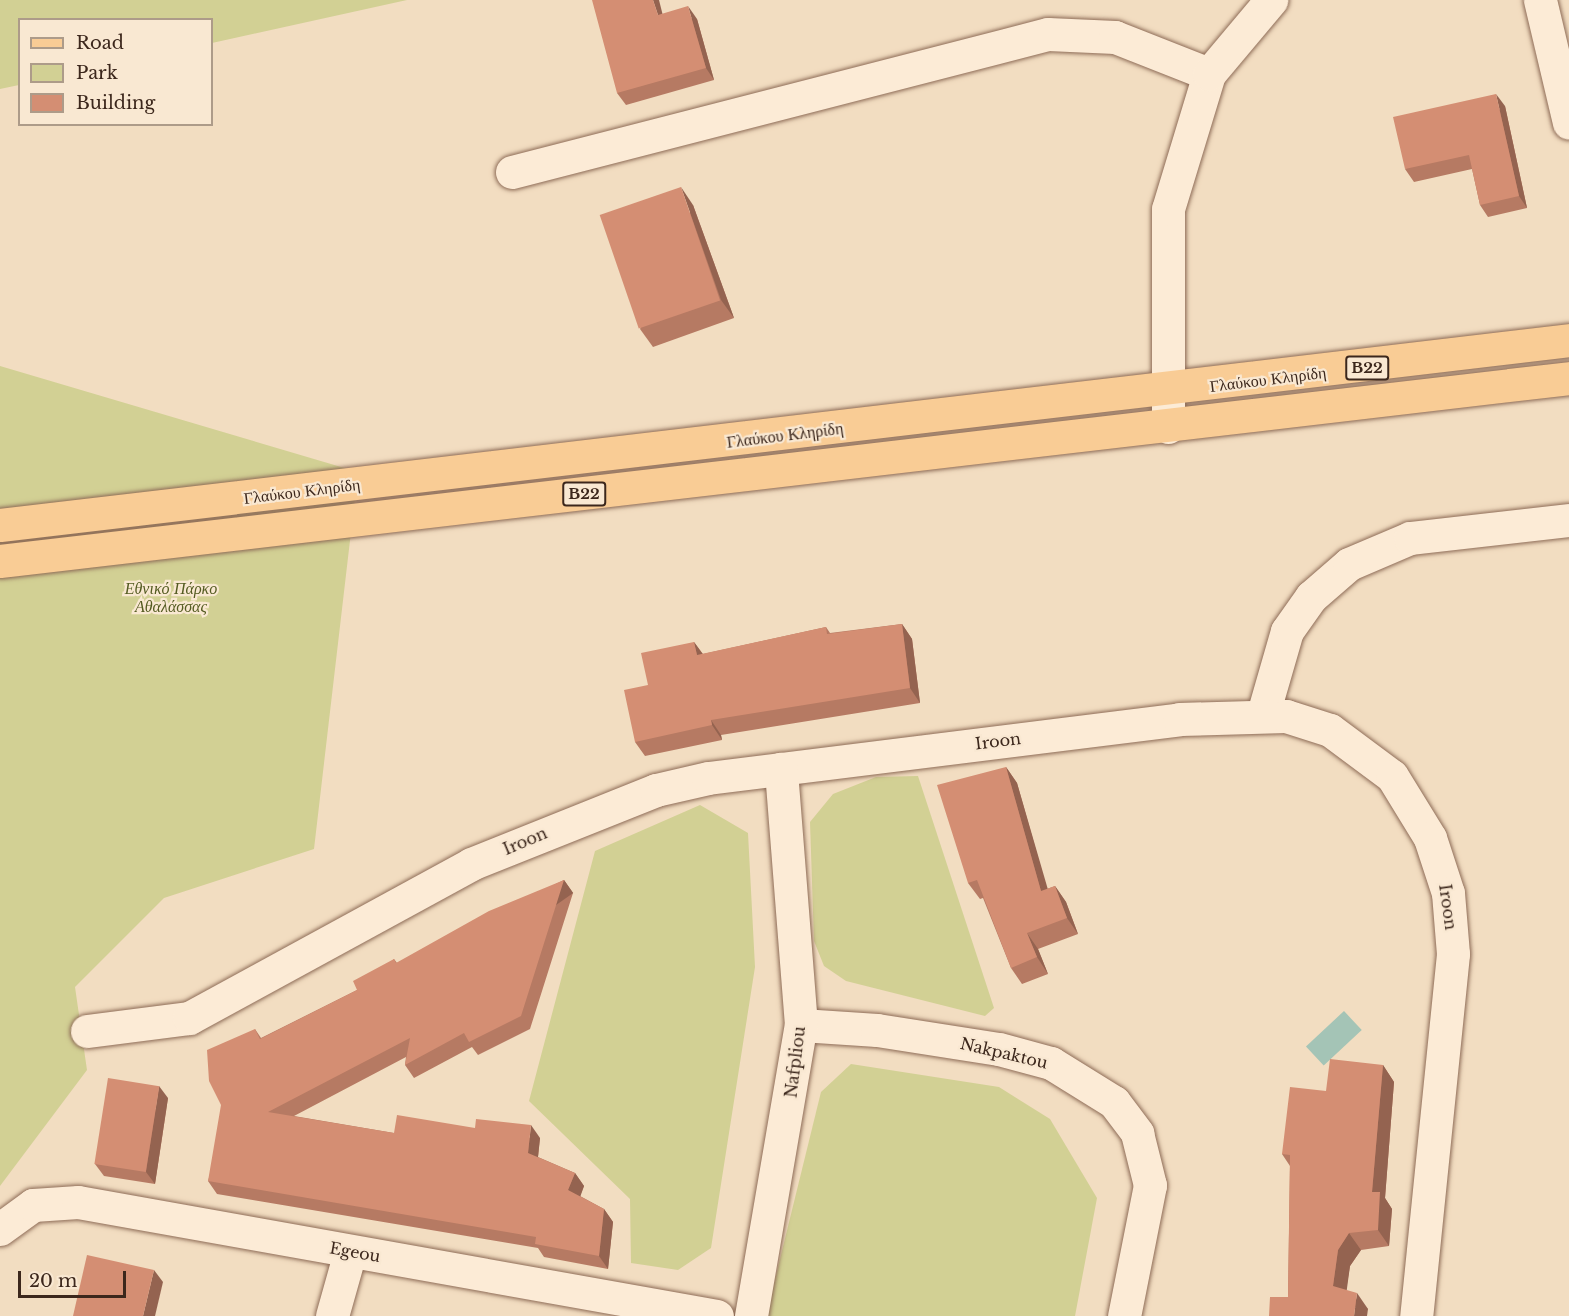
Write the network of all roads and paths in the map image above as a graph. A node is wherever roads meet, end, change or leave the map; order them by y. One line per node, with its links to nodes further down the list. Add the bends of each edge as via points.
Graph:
1 (1271, 0): 3 (street)
2 (1540, 0): 4 (street)
3 (1209, 74): 5 (street, via 1114,38 1048,34); 8 (street, via 1168,209)
4 (1569, 123)
5 (512, 172)
6 (1569, 340): 8 (main road, Γλαύκου Κληρίδη / B22)
7 (1569, 378): 9 (main road, B22)
8 (1165, 391): 9 (street); 11 (main road, Γλαύκου Κληρίδη / B22)
9 (1168, 427): 12 (main road, B22)
10 (1569, 520): 13 (street, via 1410,538 1349,564 1311,597 1287,631)
11 (0, 525)
12 (0, 561)
13 (1263, 714): 14 (street, Iroon, via 1169,720); 23 (street, Iroon, via 1330,730 1372,757 1407,796 1441,865 1453,954)
14 (781, 769): 15 (street, Nafpliou); 16 (street, Iroon, via 687,783 608,806 471,864 189,1018)
15 (801, 1025): 21 (street, Nafpliou); 22 (street, Nakpaktou, via 877,1030 999,1049 1051,1063 1114,1102 1137,1133 1150,1185)
16 (87, 1031)
17 (0, 1229): 18 (street, Egeou, via 20,1211 62,1200)
18 (350, 1252): 19 (street); 20 (street, Egeou)
19 (332, 1316)
20 (717, 1316)
21 (751, 1316)
22 (1124, 1316)
23 (1416, 1316)

